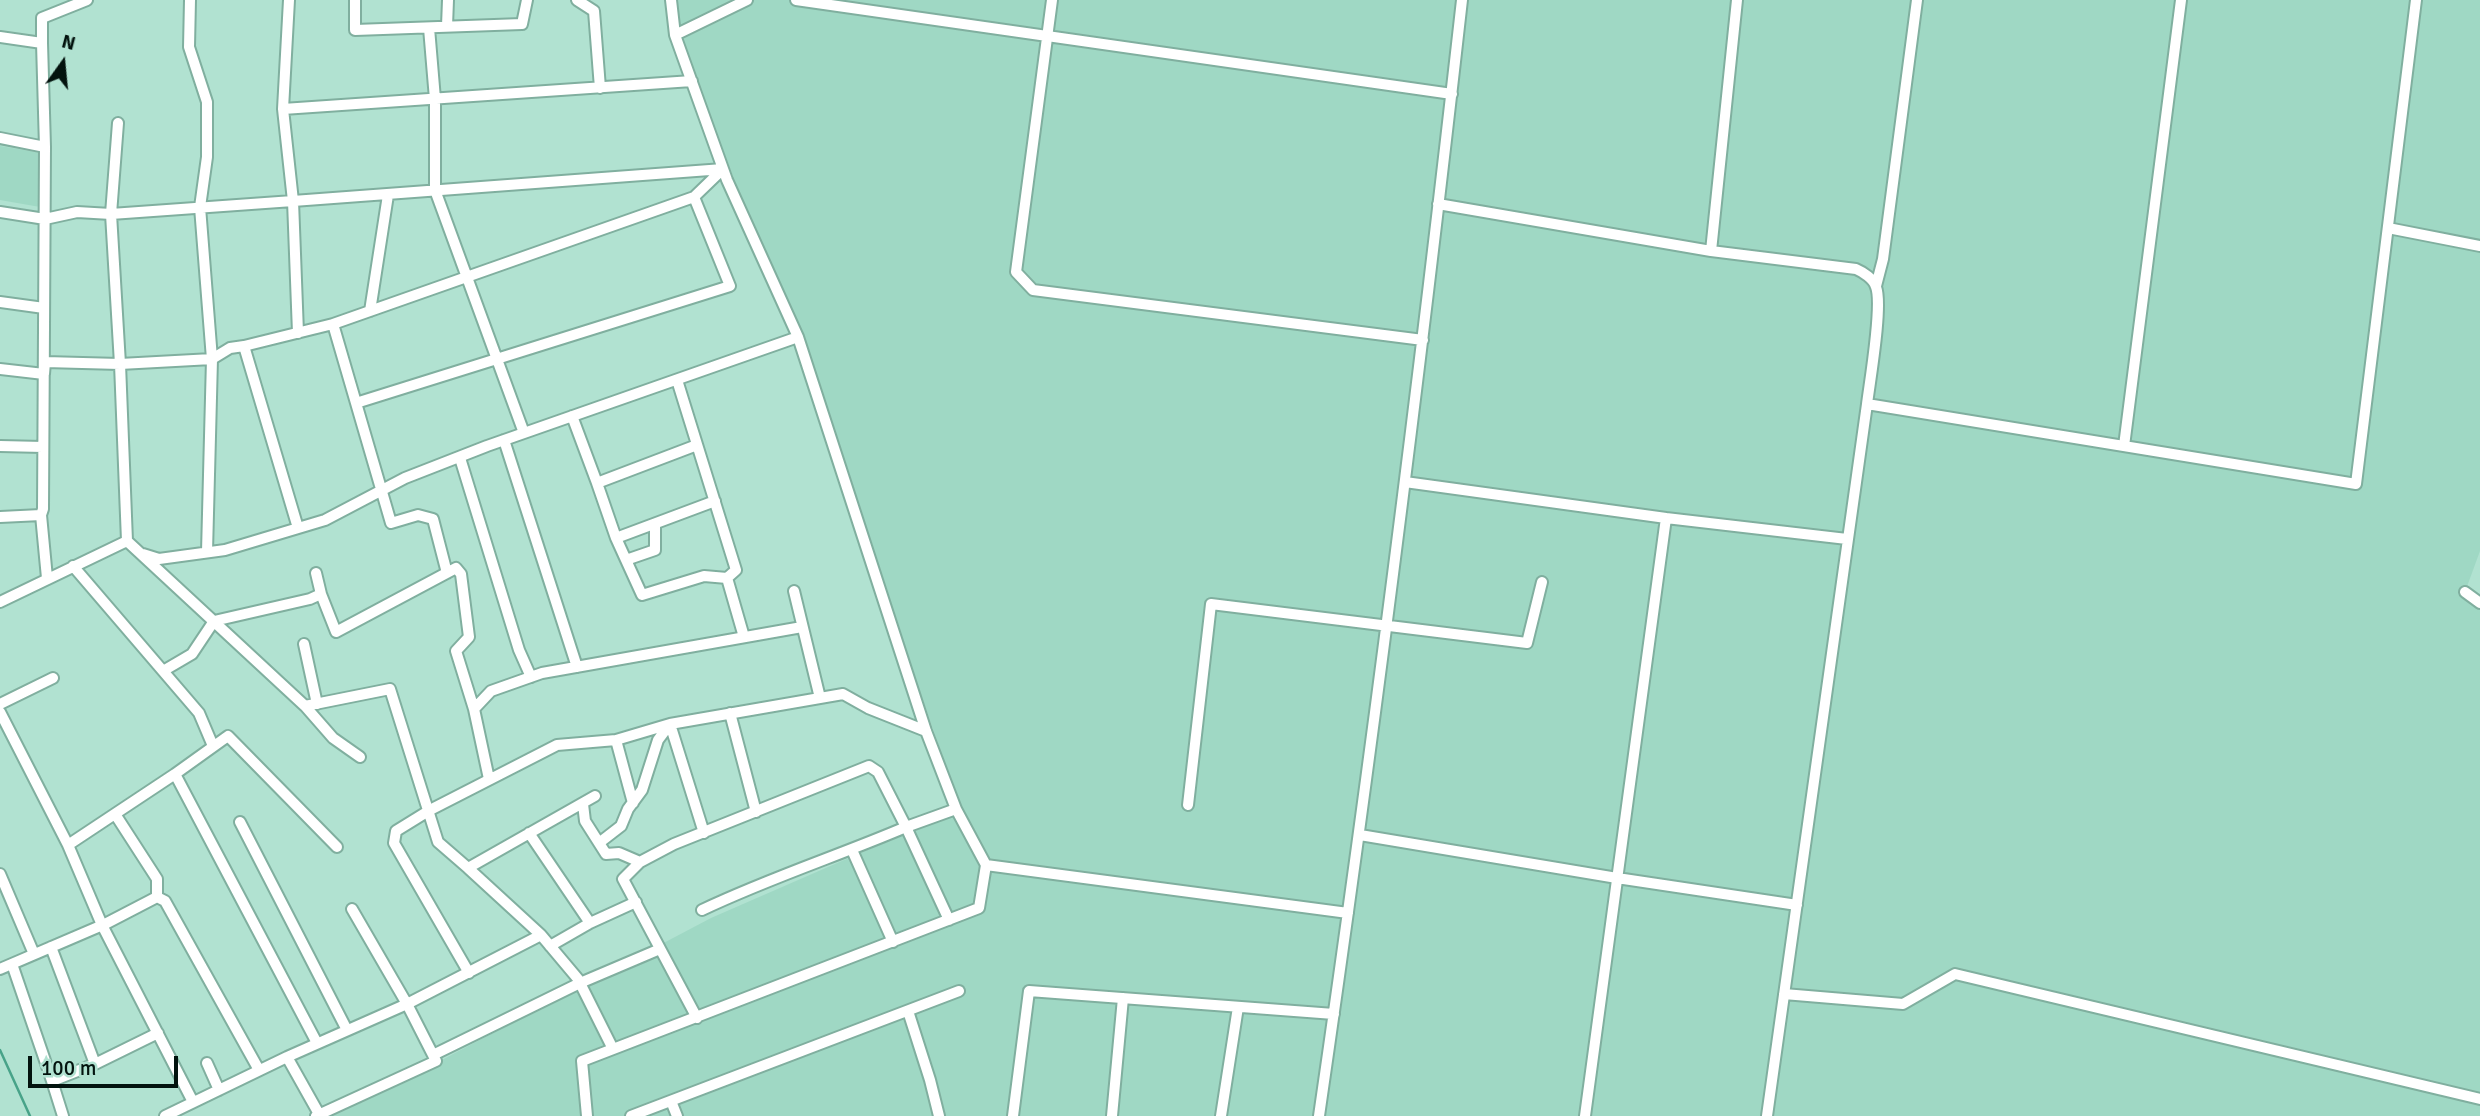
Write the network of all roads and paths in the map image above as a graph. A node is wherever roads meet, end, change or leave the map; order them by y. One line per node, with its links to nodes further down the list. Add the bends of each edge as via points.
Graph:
1 (87, 0): 22 (street, via 42,18)
2 (190, 0): 37 (street, via 189,47 207,102 207,157)
3 (289, 0): 27 (street)
4 (355, 0): 18 (street, via 355,30)
5 (448, 0): 17 (street)
6 (527, 0): 17 (street, via 522,24)
7 (577, 0): 24 (street, via 594,11)
8 (671, 0): 19 (street)
9 (747, 0): 19 (street)
10 (796, 0): 20 (street)
11 (1052, 0): 20 (street)
12 (1462, 0): 25 (street)
13 (1737, 0): 43 (street)
14 (1917, 0): 45 (street)
15 (2181, 0): 67 (street)
16 (2416, 0): 41 (street)
17 (447, 26): 18 (street)
18 (429, 27): 26 (street)
19 (675, 35): 23 (street)
20 (1047, 36): 25 (street); 52 (street, via 1016,272 1033,290)
21 (0, 37): 22 (street)
22 (41, 43): 30 (street)
23 (692, 81): 24 (street); 31 (street)
24 (600, 88): 26 (street)
25 (1452, 93): 36 (street)
26 (435, 99): 27 (street); 32 (street)
27 (283, 109): 35 (street)
28 (118, 123): 39 (street)
29 (0, 138): 30 (street)
30 (45, 147): 40 (street)
31 (723, 169): 32 (street); 34 (street); 51 (street)
32 (435, 190): 33 (street); 44 (street)
33 (388, 195): 35 (street); 48 (street)
34 (694, 197): 44 (street); 55 (street, via 730,286)
35 (293, 201): 37 (street); 50 (street)
36 (1438, 204): 43 (street); 52 (street)
37 (200, 207): 39 (street); 54 (street)
38 (0, 212): 40 (street)
39 (111, 214): 40 (street, via 77,212); 56 (street)
40 (45, 219): 47 (street)
41 (2388, 228): 42 (street); 67 (street, via 2356,484)
42 (2480, 246)
43 (1711, 251): 45 (street, via 1856,269)
44 (466, 277): 48 (street); 55 (street)
45 (1876, 286): 61 (street)
46 (0, 302): 47 (street)
47 (44, 308): 58 (street)
48 (370, 311): 49 (street)
49 (333, 324): 50 (street); 60 (street)
50 (298, 333): 53 (street)
51 (798, 337): 59 (street); 113 (street)
52 (1423, 340): 70 (street)
53 (244, 346): 54 (street); 78 (street)
54 (212, 359): 56 (street); 82 (street)
55 (497, 361): 60 (street); 63 (street)
56 (120, 364): 58 (street, via 45,362); 81 (street)
57 (0, 369): 58 (street)
58 (44, 374): 68 (street)
59 (677, 380): 62 (street); 65 (street)
60 (356, 403): 72 (street)
61 (1867, 404): 67 (street); 80 (street)
62 (572, 416): 63 (street); 71 (street)
63 (524, 433): 64 (street)
64 (504, 440): 69 (street); 101 (street)
65 (697, 445): 71 (street); 73 (street)
66 (0, 446): 68 (street)
67 (2124, 446)
68 (43, 447): 74 (street)
69 (460, 458): 72 (street); 103 (street)
70 (1405, 482): 76 (street); 98 (street)
71 (597, 483): 79 (street)
72 (382, 491): 78 (street); 87 (street, via 391,523 418,515 433,519)
73 (715, 501): 77 (street); 89 (street, via 736,570)
74 (41, 515): 75 (street); 88 (street)
75 (0, 517)
76 (1666, 518): 80 (street); 140 (street)
77 (655, 524): 79 (street); 84 (street, via 655,550)
78 (298, 528): 82 (street)
79 (616, 538): 84 (street)
80 (1847, 539): 143 (street)
81 (127, 541): 83 (street); 85 (street)
82 (207, 552): 83 (street, via 159,559)
83 (141, 554): 96 (street)
84 (626, 560): 89 (street, via 642,594 704,576)
85 (73, 566): 88 (street); 102 (street)
86 (316, 573): 93 (street)
87 (447, 573): 93 (street, via 336,632); 109 (street, via 456,568 461,574 469,637 456,651)
88 (47, 578): 94 (street)
89 (727, 579): 99 (street)
90 (1542, 582): 98 (street, via 1527,643)
91 (794, 591): 97 (street)
92 (2465, 592): 95 (street)
93 (321, 594): 96 (street)
94 (0, 602)
95 (2480, 603)
96 (214, 621): 102 (street, via 192,654); 108 (street)
97 (802, 627): 99 (street); 105 (street)
98 (1386, 627): 122 (street, via 1211,604); 131 (street)
99 (744, 637): 101 (street)
100 (304, 644): 107 (street)
101 (577, 667): 103 (street)
102 (163, 671): 115 (street, via 199,713)
103 (531, 677): 109 (street, via 491,691)
104 (52, 678): 106 (street)
105 (820, 698): 111 (street); 113 (street, via 843,694)
106 (0, 704)
107 (317, 704): 108 (street); 124 (street, via 390,689)
108 (305, 706): 116 (street, via 333,737)
109 (474, 709): 118 (street)
110 (0, 712): 133 (street)
111 (730, 713): 112 (street); 125 (street)
112 (670, 723): 114 (street); 120 (street, via 658,740 642,790); 129 (street)
113 (926, 731): 123 (street)
114 (616, 740): 118 (street, via 557,745); 120 (street)
115 (213, 746): 117 (street); 134 (street, via 228,736)
116 (360, 757)
117 (175, 774): 126 (street); 170 (street)
118 (489, 779): 124 (street)
119 (595, 796): 121 (street)
120 (633, 803): 132 (street, via 621,827)
121 (583, 804): 130 (street); 132 (street, via 585,821)
122 (1188, 805)
123 (956, 809): 128 (street); 137 (street)
124 (430, 810): 138 (street, via 438,842); 158 (street, via 396,831 394,843)
125 (757, 812): 128 (street, via 869,766 878,772); 129 (street)
126 (116, 814): 133 (street); 141 (street, via 157,879)
127 (240, 822): 168 (street)
128 (906, 827): 135 (street); 147 (street)
129 (704, 833): 136 (street)
130 (529, 834): 138 (street); 148 (street)
131 (1360, 835): 140 (street); 146 (street)
132 (600, 844): 136 (street, via 606,854 620,853)
133 (68, 845): 149 (street)
134 (337, 847)
135 (852, 850): 145 (street, via 760,883); 151 (street)
136 (640, 862): 142 (street, via 623,879)
137 (986, 865): 146 (street); 147 (street, via 979,908)
138 (468, 868): 150 (street)
139 (0, 874): 155 (street)
140 (1617, 878): 143 (street); 193 (street)
141 (157, 897): 149 (street); 176 (street, via 165,901)
142 (636, 902): 148 (street); 154 (street)
143 (1797, 905): 161 (street)
144 (352, 909): 163 (street)
145 (702, 910)
146 (1348, 913): 166 (street)
147 (949, 920): 151 (street)
148 (590, 923): 152 (street)
149 (102, 925): 153 (street); 169 (street)
150 (541, 935): 152 (street); 158 (street)
151 (892, 942): 167 (street)
152 (550, 946): 159 (street)
153 (51, 947): 155 (street); 175 (street)
154 (660, 949): 159 (street); 167 (street)
155 (34, 954): 156 (street)
156 (12, 964): 157 (street); 177 (street)
157 (0, 969)
158 (469, 973): 163 (street)
159 (580, 983): 171 (street); 172 (street)
160 (959, 991): 165 (street)
161 (1784, 994): 179 (street, via 1903,1004 1955,974); 194 (street)
162 (1123, 998): 164 (street); 189 (street, via 1029,991); 190 (street)
163 (407, 1004): 168 (street); 172 (street)
164 (1238, 1007): 166 (street); 191 (street)
165 (908, 1011): 180 (street); 188 (street)
166 (1334, 1014): 192 (street)
167 (697, 1018): 171 (street)
168 (347, 1030): 170 (street)
169 (158, 1033): 175 (street); 181 (street)
170 (317, 1043): 173 (street)
171 (613, 1049): 185 (street, via 582,1061)
172 (433, 1055): 182 (street, via 436,1061)
173 (287, 1057): 176 (street); 182 (street)
174 (207, 1063): 178 (street)
175 (95, 1065): 177 (street)
176 (259, 1070): 178 (street)
177 (52, 1081): 183 (street)
178 (219, 1090): 181 (street)
179 (2480, 1099)
180 (671, 1101): 186 (street); 187 (street)
181 (193, 1102): 184 (street)
182 (318, 1115)
183 (63, 1116)
184 (165, 1116)
185 (587, 1116)
186 (631, 1116)
187 (677, 1116)
188 (939, 1116)
189 (1013, 1116)
190 (1112, 1116)
191 (1221, 1116)
192 (1319, 1116)
193 (1585, 1116)
194 (1767, 1116)

